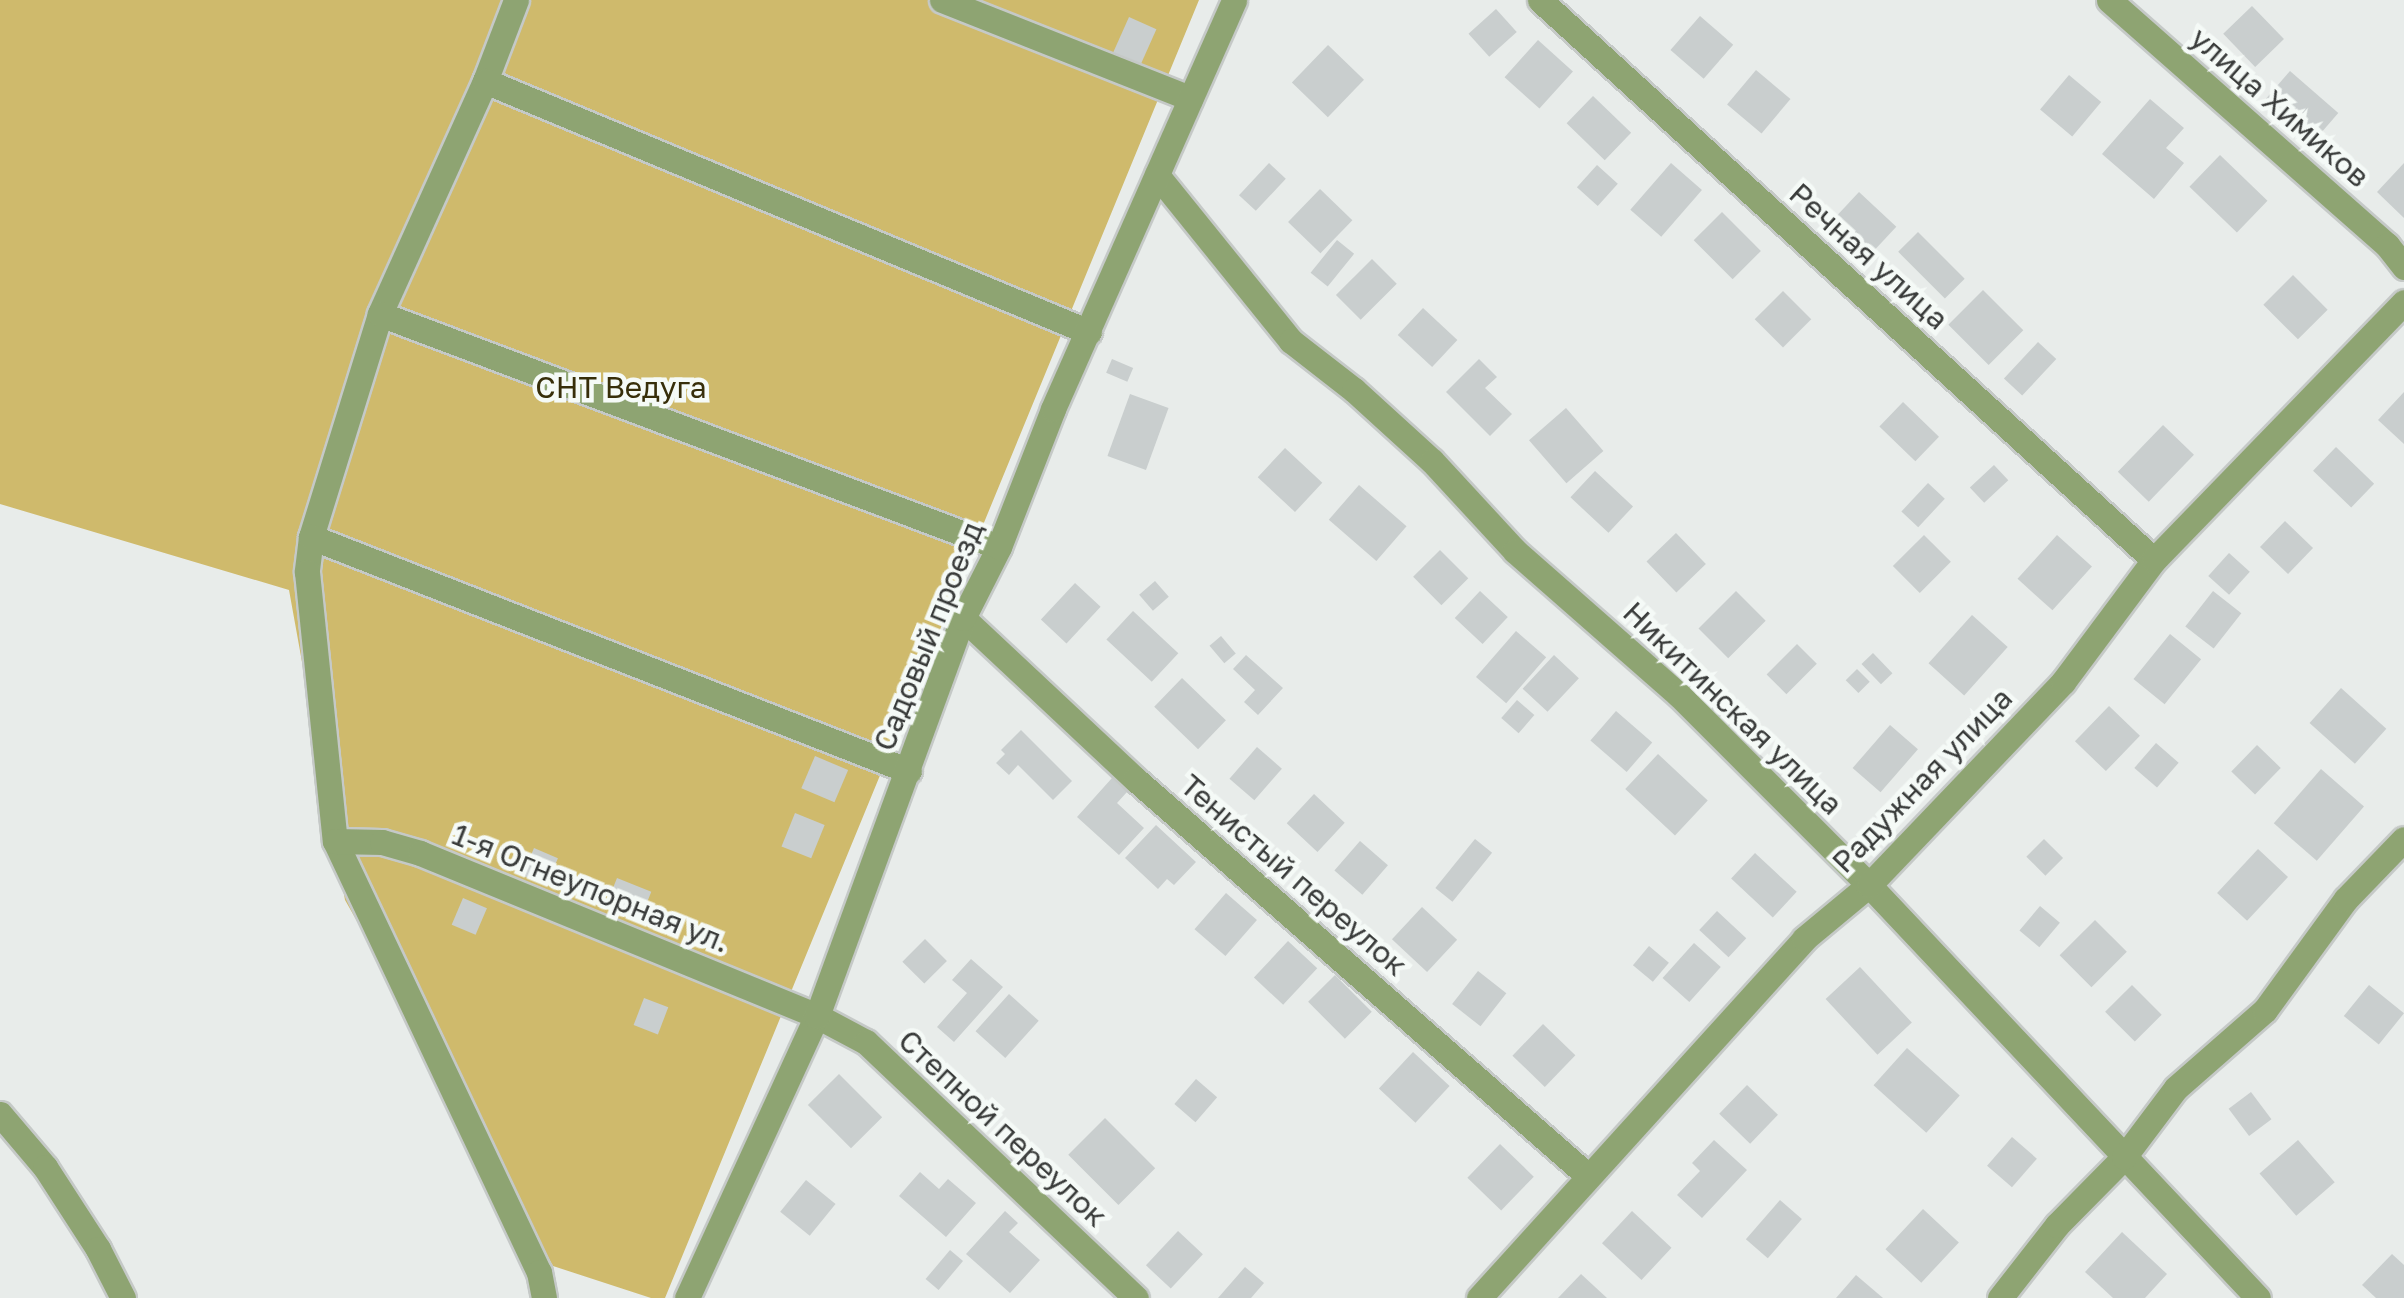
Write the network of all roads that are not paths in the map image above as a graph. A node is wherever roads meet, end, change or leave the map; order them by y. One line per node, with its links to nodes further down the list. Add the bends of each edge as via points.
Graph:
1 (516, 0): 6 (street)
2 (942, 0): 7 (street)
3 (1234, 0): 7 (street, Садовый проезд)
4 (1540, 0): 15 (street, Речная улица)
5 (2109, 0): 9 (street, улица Химиков)
6 (485, 81): 11 (street); 12 (street)
7 (1190, 98): 8 (street, Садовый проезд)
8 (1156, 175): 12 (street, Садовый проезд); 20 (street, Никитинская улица, via 1292,341 1432,461 1514,551 1679,695)
9 (2404, 267)
10 (2404, 302): 15 (street, Радужная улица)
11 (380, 314): 13 (street); 14 (street)
12 (1089, 332): 14 (street, Садовый проезд)
13 (311, 537): 17 (street); 19 (street, via 307,572)
14 (999, 547): 16 (street, Садовый проезд)
15 (2154, 560): 20 (street, Радужная улица, via 2064,682)
16 (963, 618): 17 (street, Садовый проезд); 24 (street, Тенистый переулок, via 1135,779)
17 (909, 771): 21 (street, Садовый проезд)
18 (2404, 839): 23 (street, via 2346,899 2266,1010 2176,1088)
19 (335, 841): 21 (street, 1-я Огнеупорная ул., via 382,842 420,853); 26 (street, via 540,1272)
20 (1869, 885): 23 (street, Никитинская улица); 24 (street, Радужная улица, via 1804,939)
21 (818, 1016): 27 (street, Садовый проезд); 28 (street, Степной переулок, via 866,1042)
22 (0, 1114): 25 (street, via 98,1248)
23 (2124, 1157): 30 (street, via 2057,1225); 31 (street, Никитинская улица)
24 (1588, 1176): 29 (street, Радужная улица)
25 (122, 1298)
26 (544, 1298)
27 (687, 1298)
28 (1136, 1298)
29 (1479, 1298)
30 (2000, 1298)
31 (2258, 1298)

